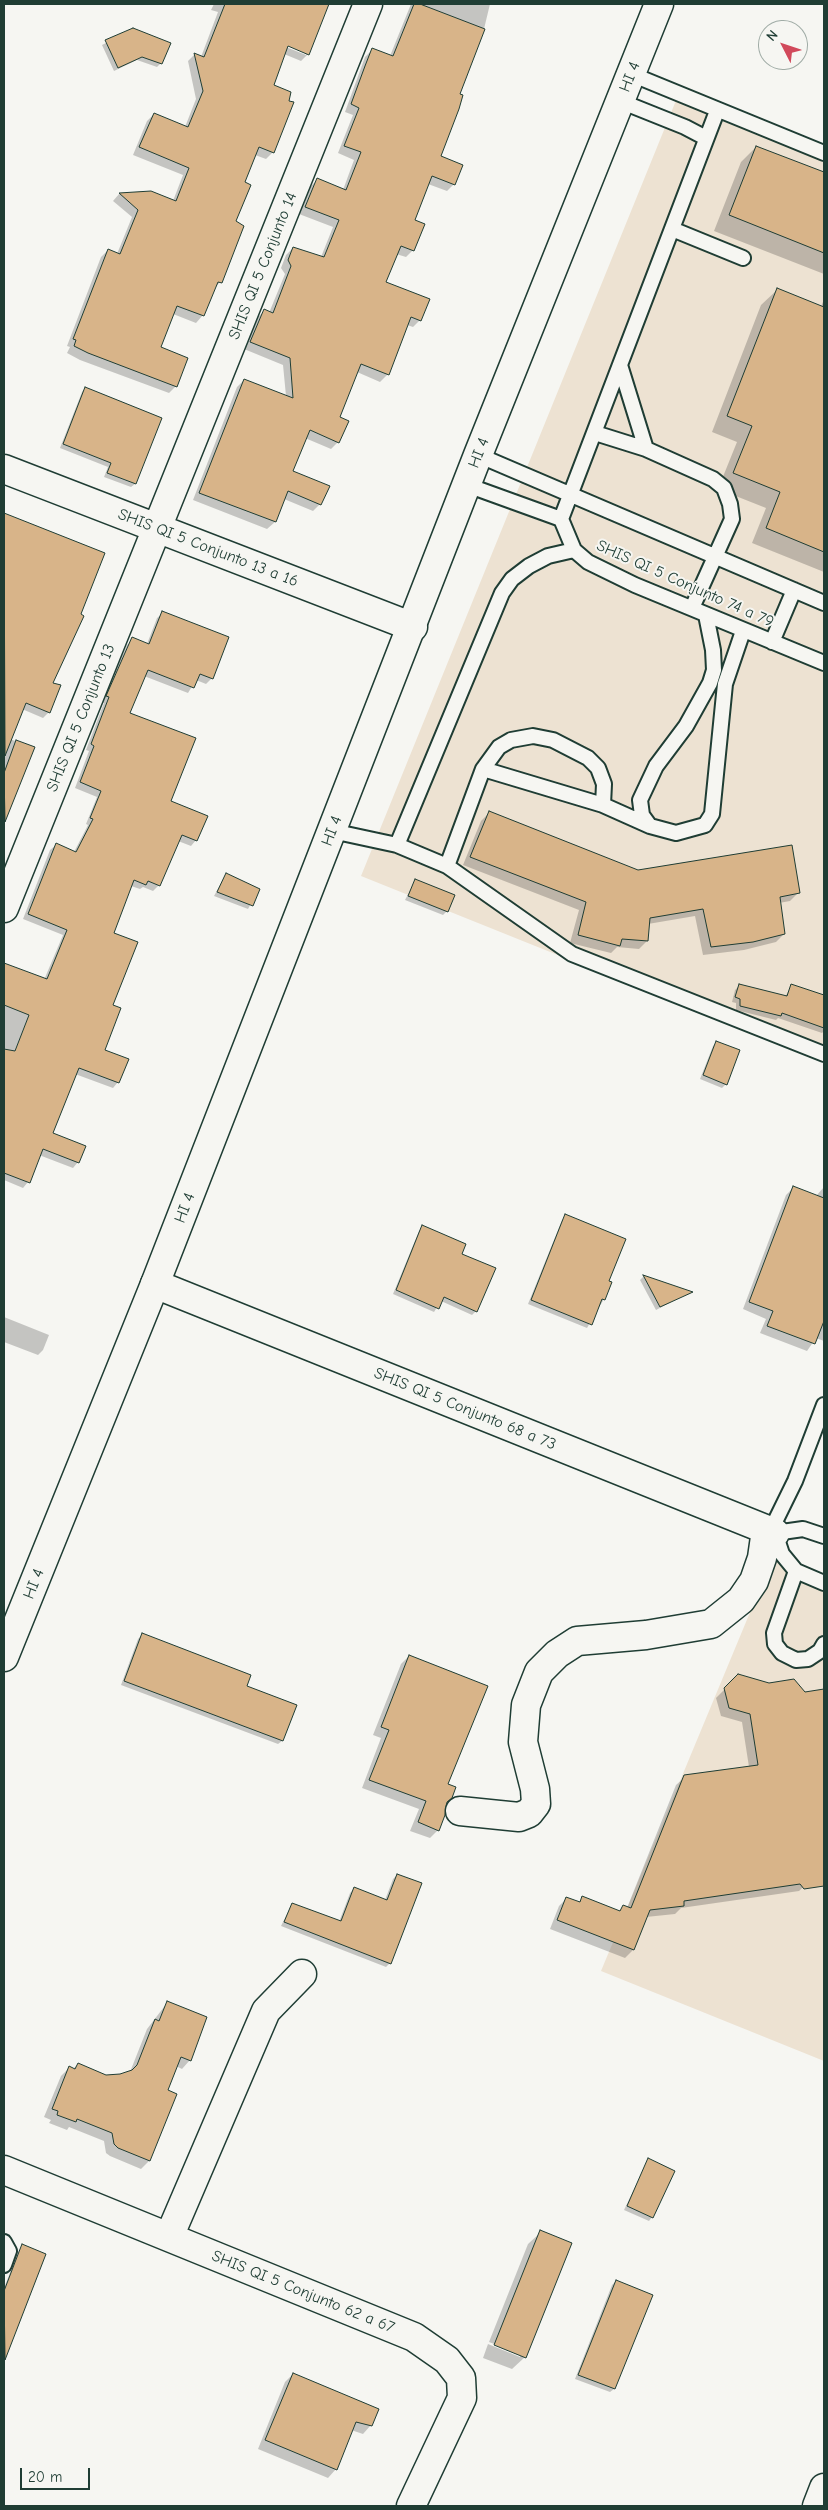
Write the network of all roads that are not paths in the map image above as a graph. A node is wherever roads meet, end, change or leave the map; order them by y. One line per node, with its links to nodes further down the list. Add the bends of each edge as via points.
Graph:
1 (368, 4): 18 (street, SHIS QI 5 Conjunto 14)
2 (659, 4): 3 (street, HI 4)
3 (631, 74): 4 (street, HI 4); 5 (lane)
4 (620, 101): 6 (lane); 13 (street, HI 4)
5 (717, 111): 6 (lane); 7 (lane)
6 (706, 138): 8 (lane)
7 (824, 153)
8 (672, 229): 9 (lane); 10 (lane)
9 (743, 258)
10 (620, 365): 11 (lane); 12 (lane)
11 (595, 433): 12 (lane); 16 (lane)
12 (646, 449): 20 (lane, via 714,479 724,488 732,519)
13 (478, 455): 15 (street, HI 4); 16 (lane)
14 (4, 469): 18 (street, SHIS QI 5 Conjunto 13 a 16)
15 (467, 484): 17 (lane); 25 (street, HI 4)
16 (572, 494): 17 (lane); 20 (lane)
17 (561, 518): 19 (lane, SHIS QI 5 Conjunto 74 a 79)
18 (157, 528): 25 (street, SHIS QI 5 Conjunto 13 a 16); 37 (street, SHIS QI 5 Conjunto 13)
19 (574, 550): 23 (lane, SHIS QI 5 Conjunto 74 a 79, via 588,562); 35 (lane, via 548,556 529,566 512,579 502,593)
20 (714, 556): 21 (lane); 23 (lane)
21 (794, 590): 22 (lane); 27 (lane)
22 (824, 602)
23 (692, 608): 24 (lane, SHIS QI 5 Conjunto 74 a 79)
24 (706, 615): 26 (lane, SHIS QI 5 Conjunto 74 a 79); 29 (lane, via 713,650 714,670)
25 (413, 627): 34 (street, HI 4)
26 (743, 631): 27 (lane, SHIS QI 5 Conjunto 74 a 79); 30 (lane)
27 (772, 642): 28 (lane, SHIS QI 5 Conjunto 74 a 79)
28 (824, 663)
29 (710, 683): 30 (lane); 33 (lane, via 686,726 656,766 640,800 642,815)
30 (725, 684): 33 (lane, via 712,814 705,825 688,831 676,833)
31 (483, 769): 32 (lane); 32 (lane, via 499,747 511,740 533,736 553,740 588,758 598,768 604,784); 36 (lane)
32 (603, 804): 33 (lane)
33 (650, 826)
34 (332, 831): 35 (lane); 39 (street, HI 4)
35 (397, 844): 36 (lane)
36 (447, 866): 38 (lane, via 572,954)
37 (4, 908)
38 (824, 1054)
39 (155, 1284): 41 (street, SHIS QI 5 Conjunto 68 a 73); 46 (street, HI 4)
40 (824, 1405): 41 (lane)
41 (770, 1532): 42 (lane, via 803,1529); 43 (lane); 47 (street, via 754,1581 742,1600 711,1624 646,1635 576,1641 557,1654 540,1672 526,1705 524,1742 536,1804 519,1817)
42 (824, 1536)
43 (796, 1571): 44 (lane); 45 (lane, via 774,1633 775,1644 782,1653 796,1660 808,1659)
44 (824, 1583)
45 (824, 1644)
46 (4, 1657)
47 (460, 1811)
48 (302, 1974): 50 (street, via 266,2011)
49 (4, 2170): 50 (street, SHIS QI 5 Conjunto 62 a 67)
50 (169, 2237): 54 (street, SHIS QI 5 Conjunto 62 a 67, via 414,2337 447,2360 461,2378 462,2398)
51 (4, 2242): 52 (lane, via 9,2252)
52 (4, 2265)
53 (824, 2488): 55 (street)
54 (411, 2506)
55 (817, 2506)

